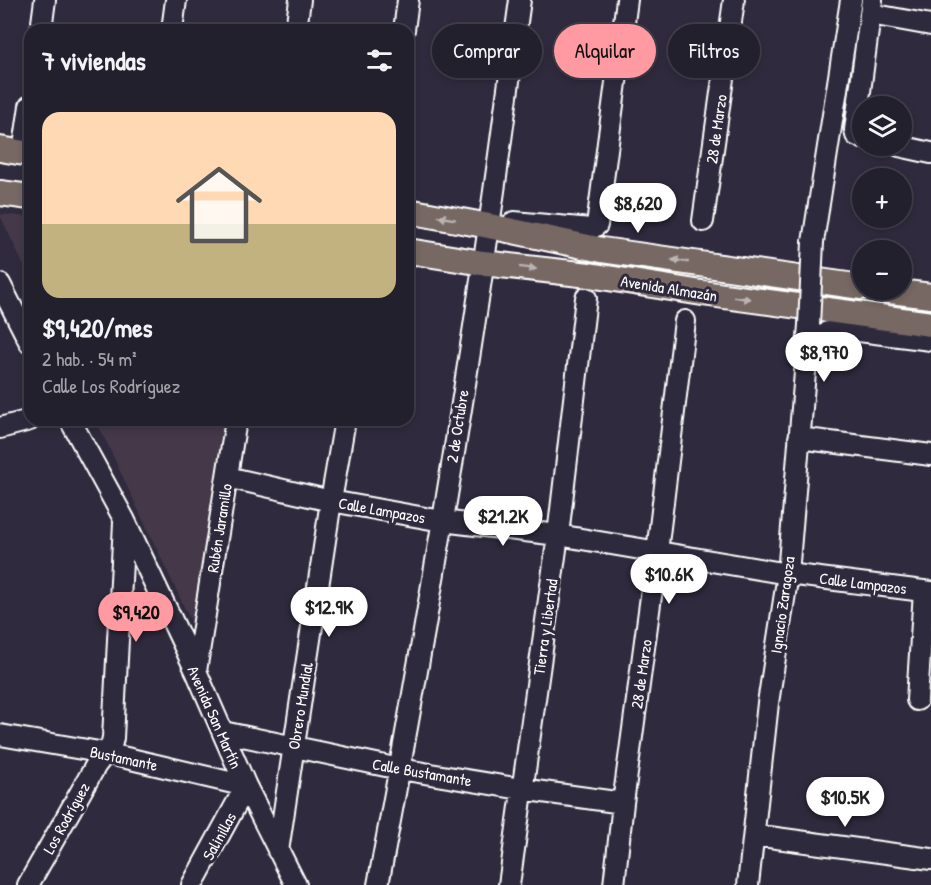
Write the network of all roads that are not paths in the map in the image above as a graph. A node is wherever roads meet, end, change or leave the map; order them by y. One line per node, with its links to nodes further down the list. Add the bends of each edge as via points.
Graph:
1 (45, 0): 10 (street)
2 (176, 0): 11 (street)
3 (300, 0): 12 (street)
4 (408, 0): 13 (street)
5 (520, 0): 24 (street, 2 de Octubre)
6 (627, 0): 24 (street, via 597,225 591,229)
7 (734, 0): 23 (street, 28 de Marzo)
8 (851, 0): 35 (street, Ignacio Zaragoza, bridge, via 813,242)
9 (871, 7): 14 (street); 15 (street)
10 (42, 24)
11 (173, 24)
12 (297, 24)
13 (405, 24)
14 (931, 25)
15 (859, 96)
16 (24, 129): 18 (street)
17 (912, 149): 19 (street)
18 (18, 152)
19 (931, 153)
20 (0, 193): 21 (main road)
21 (24, 196)
22 (414, 212): 24 (main road, Avenida Almazán, one-way to 22)
23 (703, 221)
24 (489, 223): 26 (street, 2 de Octubre); 28 (main road, Avenida Almazán, one-way to 24, via 602,250)
25 (414, 252): 26 (main road, Avenida Almazán)
26 (483, 263): 33 (main road, Avenida Almazán, one-way to 33); 47 (street, 2 de Octubre)
27 (0, 284): 34 (street)
28 (852, 286)
29 (912, 294): 30 (main road)
30 (931, 296)
31 (586, 298): 48 (street, Tierra y Libertad)
32 (685, 321): 49 (street, 28 de Marzo)
33 (931, 324)
34 (24, 331)
35 (809, 332): 36 (street, via 843,329); 42 (street, Ignacio Zaragoza)
36 (931, 340)
37 (24, 422): 41 (street)
38 (73, 426): 46 (street, Avenida San Martín)
39 (235, 426): 44 (street, Rubén Jaramillo)
40 (344, 426): 45 (street, Obrero Mundial)
41 (0, 428)
42 (800, 438): 43 (street); 50 (street, Ignacio Zaragoza)
43 (931, 455)
44 (227, 477): 45 (street, Calle Lampazos); 52 (street, Rubén Jaramillo)
45 (331, 501): 47 (street, Calle Lampazos); 56 (street, Obrero Mundial)
46 (124, 519): 52 (street, Avenida San Martín); 57 (street, Los Rodríguez, via 112,738)
47 (442, 521): 48 (street, Calle Lampazos); 58 (street, 2 de Octubre)
48 (558, 535): 49 (street, Calle Lampazos); 60 (street, Tierra y Libertad)
49 (657, 552): 50 (street, Calle Lampazos); 61 (street, 28 de Marzo)
50 (788, 574): 51 (street, Calle Lampazos); 62 (street, Ignacio Zaragoza, via 768,703)
51 (927, 592): 53 (street)
52 (196, 671): 54 (street, Avenida San Martín)
53 (917, 700)
54 (223, 732): 56 (street, Calle Bustamante); 59 (street, Avenida San Martín)
55 (0, 735): 57 (street, Bustamante)
56 (294, 746): 58 (street, Calle Bustamante); 63 (street, Obrero Mundial)
57 (105, 753): 59 (street, Bustamante); 65 (street, Los Rodríguez)
58 (400, 769): 60 (street, Calle Bustamante); 68 (street, 2 de Octubre)
59 (246, 786): 63 (street, Avenida San Martín); 66 (street, Salinillas)
60 (521, 789): 61 (street, Calle Bustamante); 69 (street, Tierra y Libertad)
61 (623, 803): 70 (street, 28 de Marzo)
62 (754, 835): 64 (street); 71 (street, Ignacio Zaragoza)
63 (278, 851): 67 (street, Avenida San Martín)
64 (931, 859)
65 (28, 885)
66 (192, 885)
67 (296, 885)
68 (378, 885)
69 (509, 885)
70 (614, 885)
71 (748, 885)

